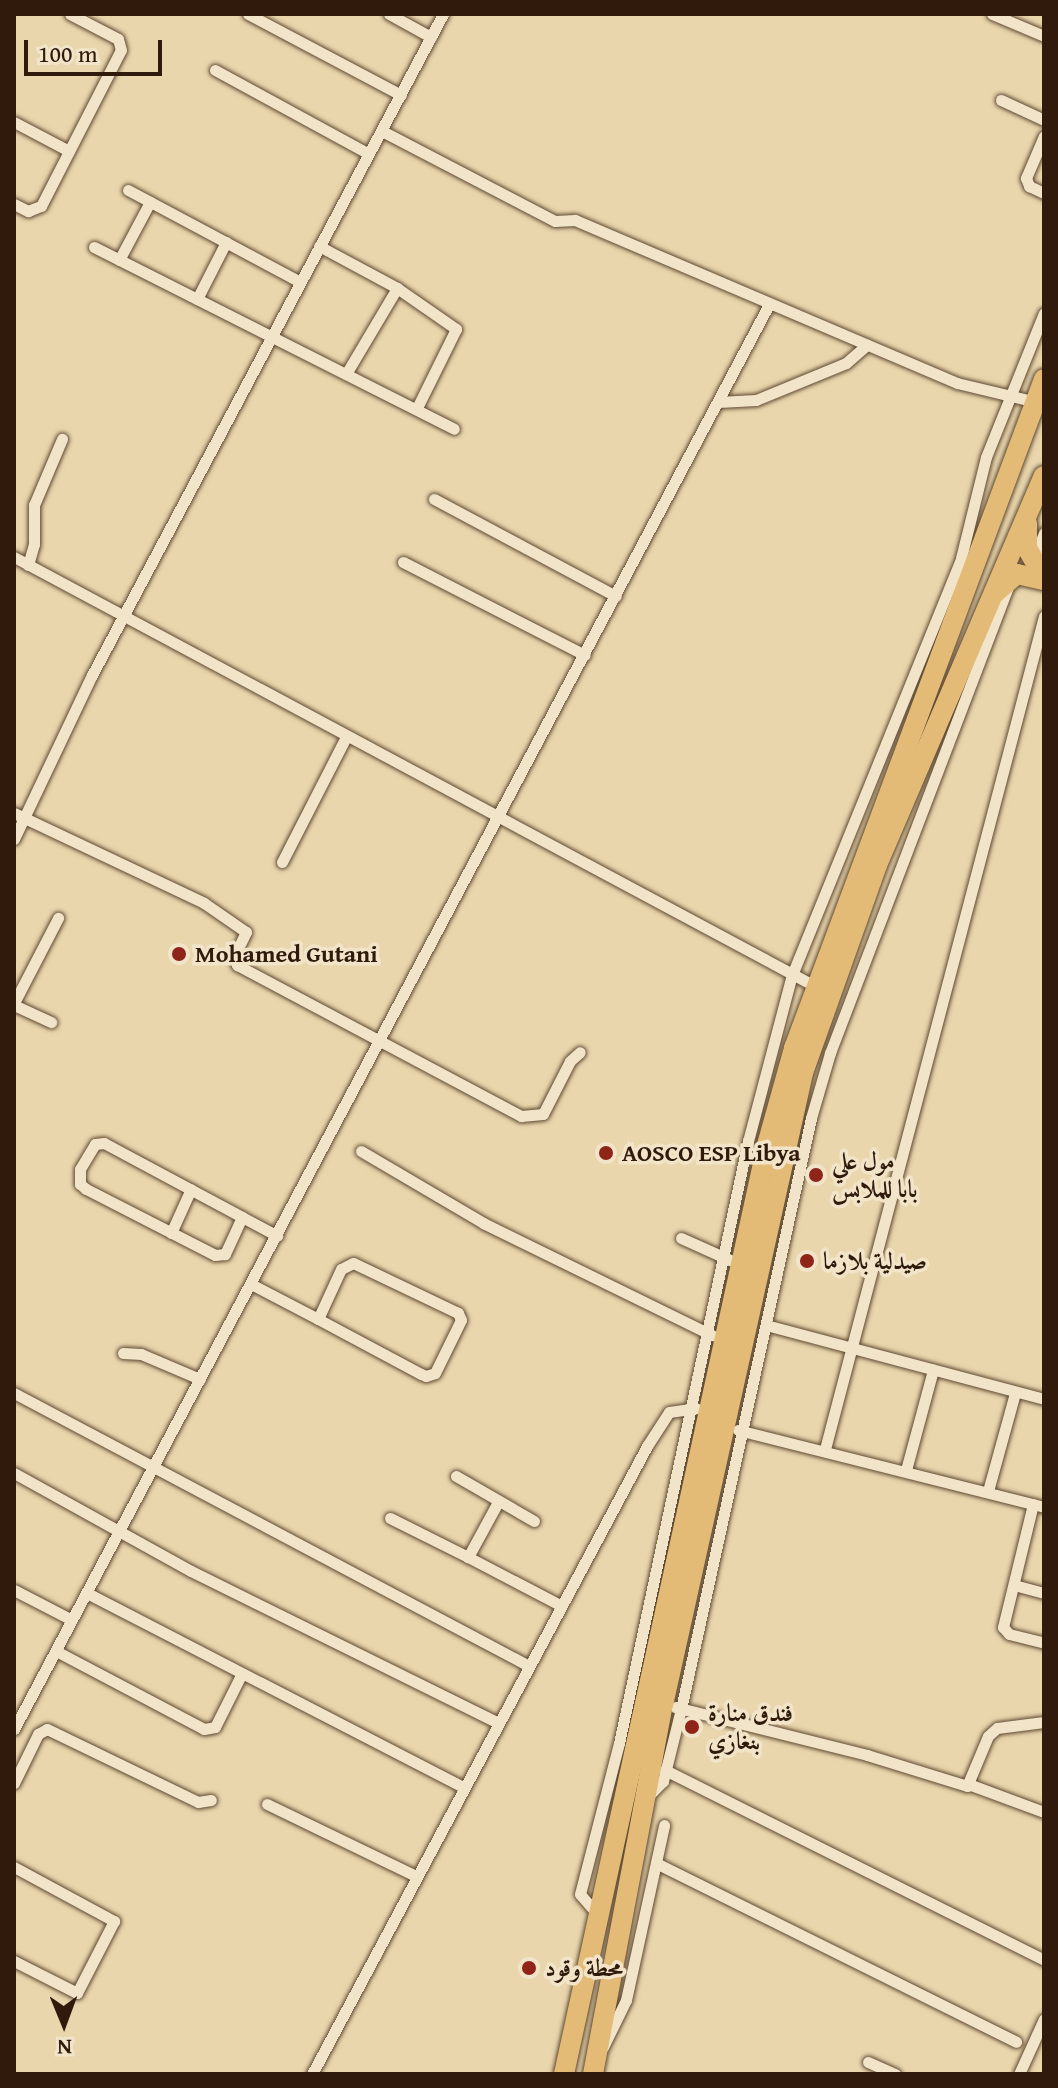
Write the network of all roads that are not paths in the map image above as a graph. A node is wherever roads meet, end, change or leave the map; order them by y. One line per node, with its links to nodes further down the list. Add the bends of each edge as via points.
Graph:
1 (70, 14): 15 (street, via 118,39 121,50)
2 (248, 14): 9 (street)
3 (389, 14): 7 (street)
4 (443, 14): 7 (street)
5 (992, 14): 6 (street)
6 (1044, 36)
7 (431, 37): 9 (street)
8 (215, 70): 16 (street)
9 (401, 95): 13 (street)
10 (1001, 100): 11 (street)
11 (1044, 120)
12 (14, 122): 15 (street)
13 (382, 131): 16 (street); 28 (street, via 555,221 575,220)
14 (1044, 136): 18 (street, via 1026,178 1029,186)
15 (69, 151): 20 (street, via 41,206 28,211)
16 (369, 154): 22 (street)
17 (128, 190): 19 (street)
18 (1044, 193)
19 (150, 202): 21 (street); 24 (street)
20 (14, 204)
21 (226, 242): 25 (street); 27 (street)
22 (319, 246): 25 (street); 26 (street)
23 (94, 247): 24 (street)
24 (119, 260): 27 (street)
25 (300, 282): 30 (street)
26 (397, 288): 32 (street); 37 (street, via 456,329)
27 (197, 299): 30 (street)
28 (768, 306): 31 (street); 35 (street)
29 (1044, 313): 34 (street)
30 (271, 335): 32 (street); 52 (street)
31 (867, 345): 34 (street, via 957,383); 35 (street, via 846,363 756,400)
32 (346, 374): 37 (street)
33 (1044, 379): 36 (highway)
34 (1012, 396): 36 (street); 61 (street, via 986,457 961,558)
35 (718, 402): 49 (street)
36 (1036, 402): 62 (highway)
37 (417, 408): 38 (street)
38 (454, 429)
39 (62, 439): 46 (street, via 34,505)
40 (1044, 476): 42 (highway)
41 (434, 499): 49 (street)
42 (1027, 516): 47 (highway, via 1026,541); 50 (highway)
43 (1044, 533): 47 (street)
44 (14, 557): 46 (street)
45 (403, 562): 53 (street)
46 (28, 565): 52 (street)
47 (1040, 573): 48 (highway)
48 (1010, 578): 50 (highway); 74 (street)
49 (616, 596): 53 (street)
50 (985, 605): 74 (highway, via 881,853 828,997)
51 (1044, 616): 79 (street)
52 (125, 619): 54 (street); 57 (street)
53 (585, 655): 56 (street)
54 (346, 737): 56 (street); 59 (street)
55 (14, 813): 57 (street)
56 (500, 818): 61 (street); 65 (street)
57 (26, 819): 58 (street); 65 (street, via 204,903 246,932 234,957 237,965)
58 (14, 839)
59 (282, 862)
60 (58, 918): 63 (street)
61 (792, 975): 62 (street); 67 (street)
62 (813, 985): 67 (highway)
63 (14, 1004): 64 (street)
64 (51, 1022)
65 (379, 1045): 66 (street, via 530,1119 543,1114); 72 (street)
66 (580, 1052)
67 (758, 1143): 74 (highway, via 746,1195)
68 (361, 1151): 78 (street, via 483,1223)
69 (191, 1189): 70 (street); 71 (street); 71 (street, via 100,1142 80,1169 80,1184 86,1189)
70 (242, 1217): 71 (street, via 220,1256); 72 (street)
71 (171, 1233)
72 (277, 1236): 75 (street)
73 (681, 1238): 74 (street)
74 (749, 1269): 77 (street); 78 (highway); 87 (highway)
75 (251, 1284): 76 (street); 82 (street)
76 (318, 1319): 76 (street, via 431,1376 461,1320 458,1313 353,1263 341,1269)
77 (766, 1325): 79 (street); 88 (street)
78 (716, 1336): 86 (highway)
79 (848, 1350): 81 (street); 89 (street)
80 (123, 1353): 82 (street, via 141,1354)
81 (933, 1370): 84 (street); 91 (street)
82 (200, 1379): 90 (street)
83 (14, 1393): 90 (street)
84 (1015, 1393): 85 (street); 94 (street)
85 (1044, 1399)
86 (699, 1408): 105 (street, via 667,1414); 134 (highway)
87 (722, 1427): 88 (street); 111 (highway)
88 (743, 1431): 89 (street); 111 (street)
89 (825, 1449): 91 (street)
90 (154, 1465): 99 (street); 109 (street)
91 (906, 1470): 94 (street)
92 (14, 1473): 99 (street)
93 (456, 1476): 95 (street)
94 (988, 1491): 96 (street)
95 (498, 1502): 98 (street); 100 (street)
96 (1038, 1505): 101 (street)
97 (390, 1518): 100 (street)
98 (534, 1521)
99 (121, 1530): 103 (street); 113 (street, via 191,1571)
100 (468, 1557): 105 (street)
101 (1014, 1585): 104 (street); 107 (street, via 1005,1631)
102 (14, 1590): 106 (street)
103 (87, 1593): 106 (street); 110 (street)
104 (1044, 1593)
105 (560, 1605): 109 (street)
106 (72, 1620): 108 (street)
107 (1044, 1643)
108 (56, 1651): 110 (street, via 204,1729 215,1727); 114 (street)
109 (529, 1666): 113 (street)
110 (242, 1673): 118 (street)
111 (672, 1707): 115 (street); 117 (street); 119 (highway)
112 (1044, 1722): 117 (street, via 997,1728 988,1736)
113 (499, 1723): 118 (street)
114 (14, 1729)
115 (665, 1770): 119 (street, via 658,1789); 127 (street)
116 (14, 1783): 120 (street, via 38,1734 47,1729 198,1802)
117 (971, 1785): 122 (street)
118 (464, 1788): 126 (street)
119 (646, 1798): 132 (highway)
120 (211, 1800)
121 (267, 1804): 126 (street)
122 (1044, 1812)
123 (664, 1825): 124 (street)
124 (656, 1863): 130 (street); 132 (street, via 626,2000)
125 (14, 1867): 128 (street, via 114,1921 77,1993)
126 (416, 1876): 133 (street)
127 (1044, 1960)
128 (14, 1961)
129 (1044, 2019): 136 (street)
130 (1016, 2042)
131 (868, 2062): 135 (street)
132 (595, 2065)
133 (312, 2074)
134 (564, 2074)
135 (895, 2074)
136 (1019, 2074)

